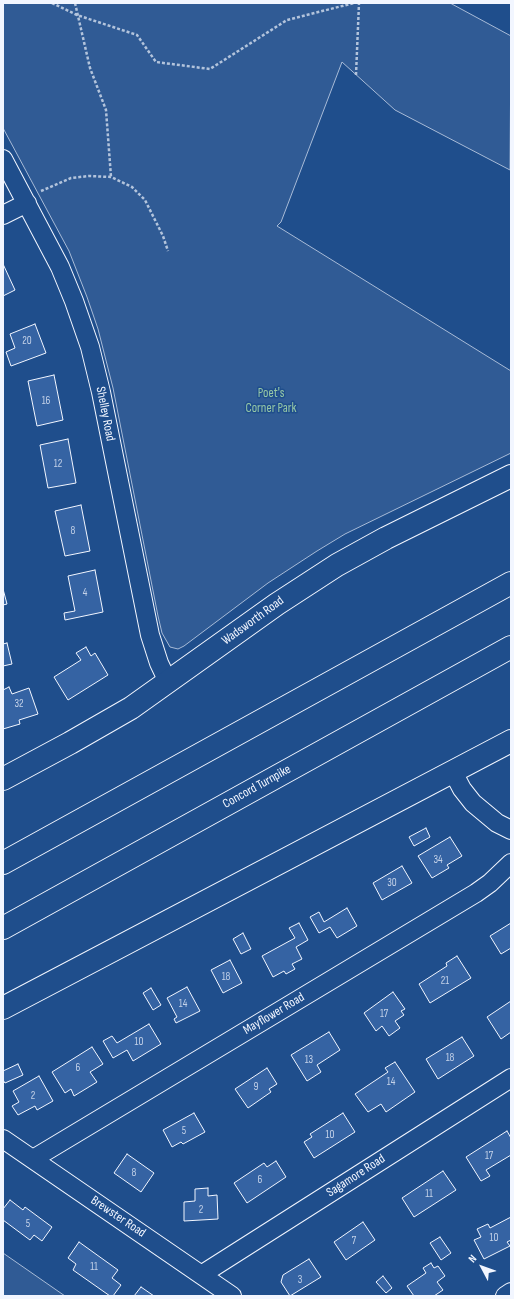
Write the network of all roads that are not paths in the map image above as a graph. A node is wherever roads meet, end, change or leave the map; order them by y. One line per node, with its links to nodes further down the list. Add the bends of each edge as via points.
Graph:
1 (3, 159): 2 (street, Shelley Road)
2 (26, 201): 3 (street); 7 (street, Shelley Road, via 68,286 90,346 150,635)
3 (3, 215)
4 (511, 476): 7 (main road, Wadsworth Road, via 332,568)
5 (511, 582): 12 (main road)
6 (511, 647): 14 (main road, Concord Turnpike)
7 (168, 682): 10 (main road, Wadsworth Road, via 117,716)
8 (511, 741): 9 (main road)
9 (452, 772): 11 (street, via 473,803 497,823); 15 (main road)
10 (3, 779)
11 (511, 830)
12 (3, 863)
13 (511, 863): 18 (street, Mayflower Road, via 476,893)
14 (3, 928)
15 (3, 1008)
16 (511, 1078): 19 (street, Sagamore Road)
17 (3, 1139): 18 (street, Brewster Road)
18 (33, 1159): 19 (street, Brewster Road)
19 (201, 1274): 21 (street, Brewster Road)
20 (511, 1292): 22 (street)
21 (232, 1296)
22 (505, 1296)

